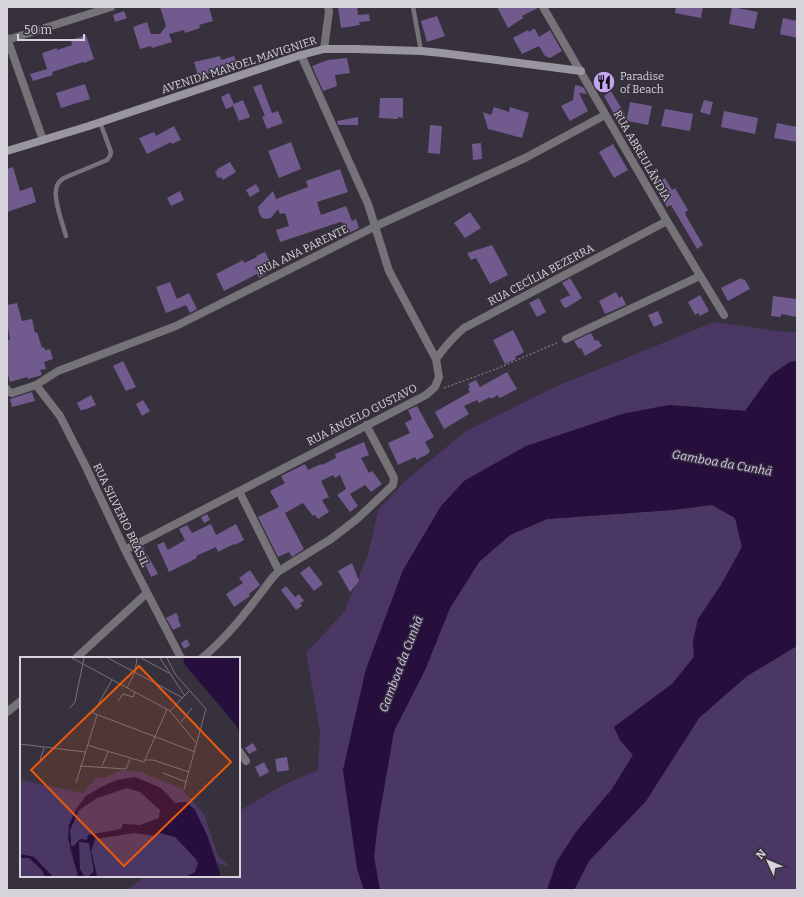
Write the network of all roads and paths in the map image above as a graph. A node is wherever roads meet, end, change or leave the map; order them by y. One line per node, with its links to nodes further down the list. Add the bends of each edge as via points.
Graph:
1 (111, 7): 5 (street)
2 (328, 7): 6 (street)
3 (413, 7): 7 (lane)
4 (543, 7): 9 (street, RUA ABREULÂNDIA)
5 (7, 39): 12 (street)
6 (324, 49): 7 (street, AVENIDA MANOEL MAVIGNIER); 8 (street, AVENIDA MANOEL MAVIGNIER)
7 (421, 51): 9 (street, AVENIDA MANOEL MAVIGNIER)
8 (301, 55): 11 (street, AVENIDA MANOEL MAVIGNIER); 15 (street, RUA ÂNGELO GUSTAVO)
9 (581, 71): 10 (street, RUA ABREULÂNDIA)
10 (605, 115): 14 (street, RUA ABREULÂNDIA); 15 (street, RUA ANA PARENTE, via 525,158)
11 (100, 122): 12 (street, AVENIDA MANOEL MAVIGNIER); 16 (lane, via 111,152 110,156 107,160 60,180 57,185 55,192)
12 (43, 140): 13 (street, AVENIDA MANOEL MAVIGNIER)
13 (7, 151)
14 (667, 221): 17 (street, RUA ABREULÂNDIA); 20 (street, RUA CECÍLIA BEZERRA, via 464,328 454,336)
15 (376, 226): 20 (street, RUA ÂNGELO GUSTAVO, via 389,271); 21 (street, RUA ANA PARENTE, via 176,326 58,371)
16 (66, 236)
17 (700, 276): 18 (street, RUA ABREULÂNDIA); 19 (street)
18 (724, 316)
19 (566, 338): 23 (path)
20 (436, 359): 24 (street, RUA ÂNGELO GUSTAVO, via 439,377 426,395)
21 (36, 385): 22 (street, RUA ANA PARENTE, via 12,393); 26 (street, RUA SILVERIO BRASIL, via 60,416)
22 (7, 389)
23 (440, 390)
24 (366, 425): 25 (street, RUA ÂNGELO GUSTAVO); 27 (street, via 392,472 393,485 331,539)
25 (239, 491): 26 (street, RUA ÂNGELO GUSTAVO); 27 (street)
26 (125, 550): 28 (street, RUA SILVERIO BRASIL)
27 (279, 572): 31 (street, via 240,621)
28 (147, 593): 29 (street); 30 (street, RUA SILVERIO BRASIL)
29 (77, 657)
30 (180, 657)
31 (203, 657)
32 (20, 702): 33 (street)
33 (7, 712)
34 (240, 752): 35 (street)
35 (246, 761)

